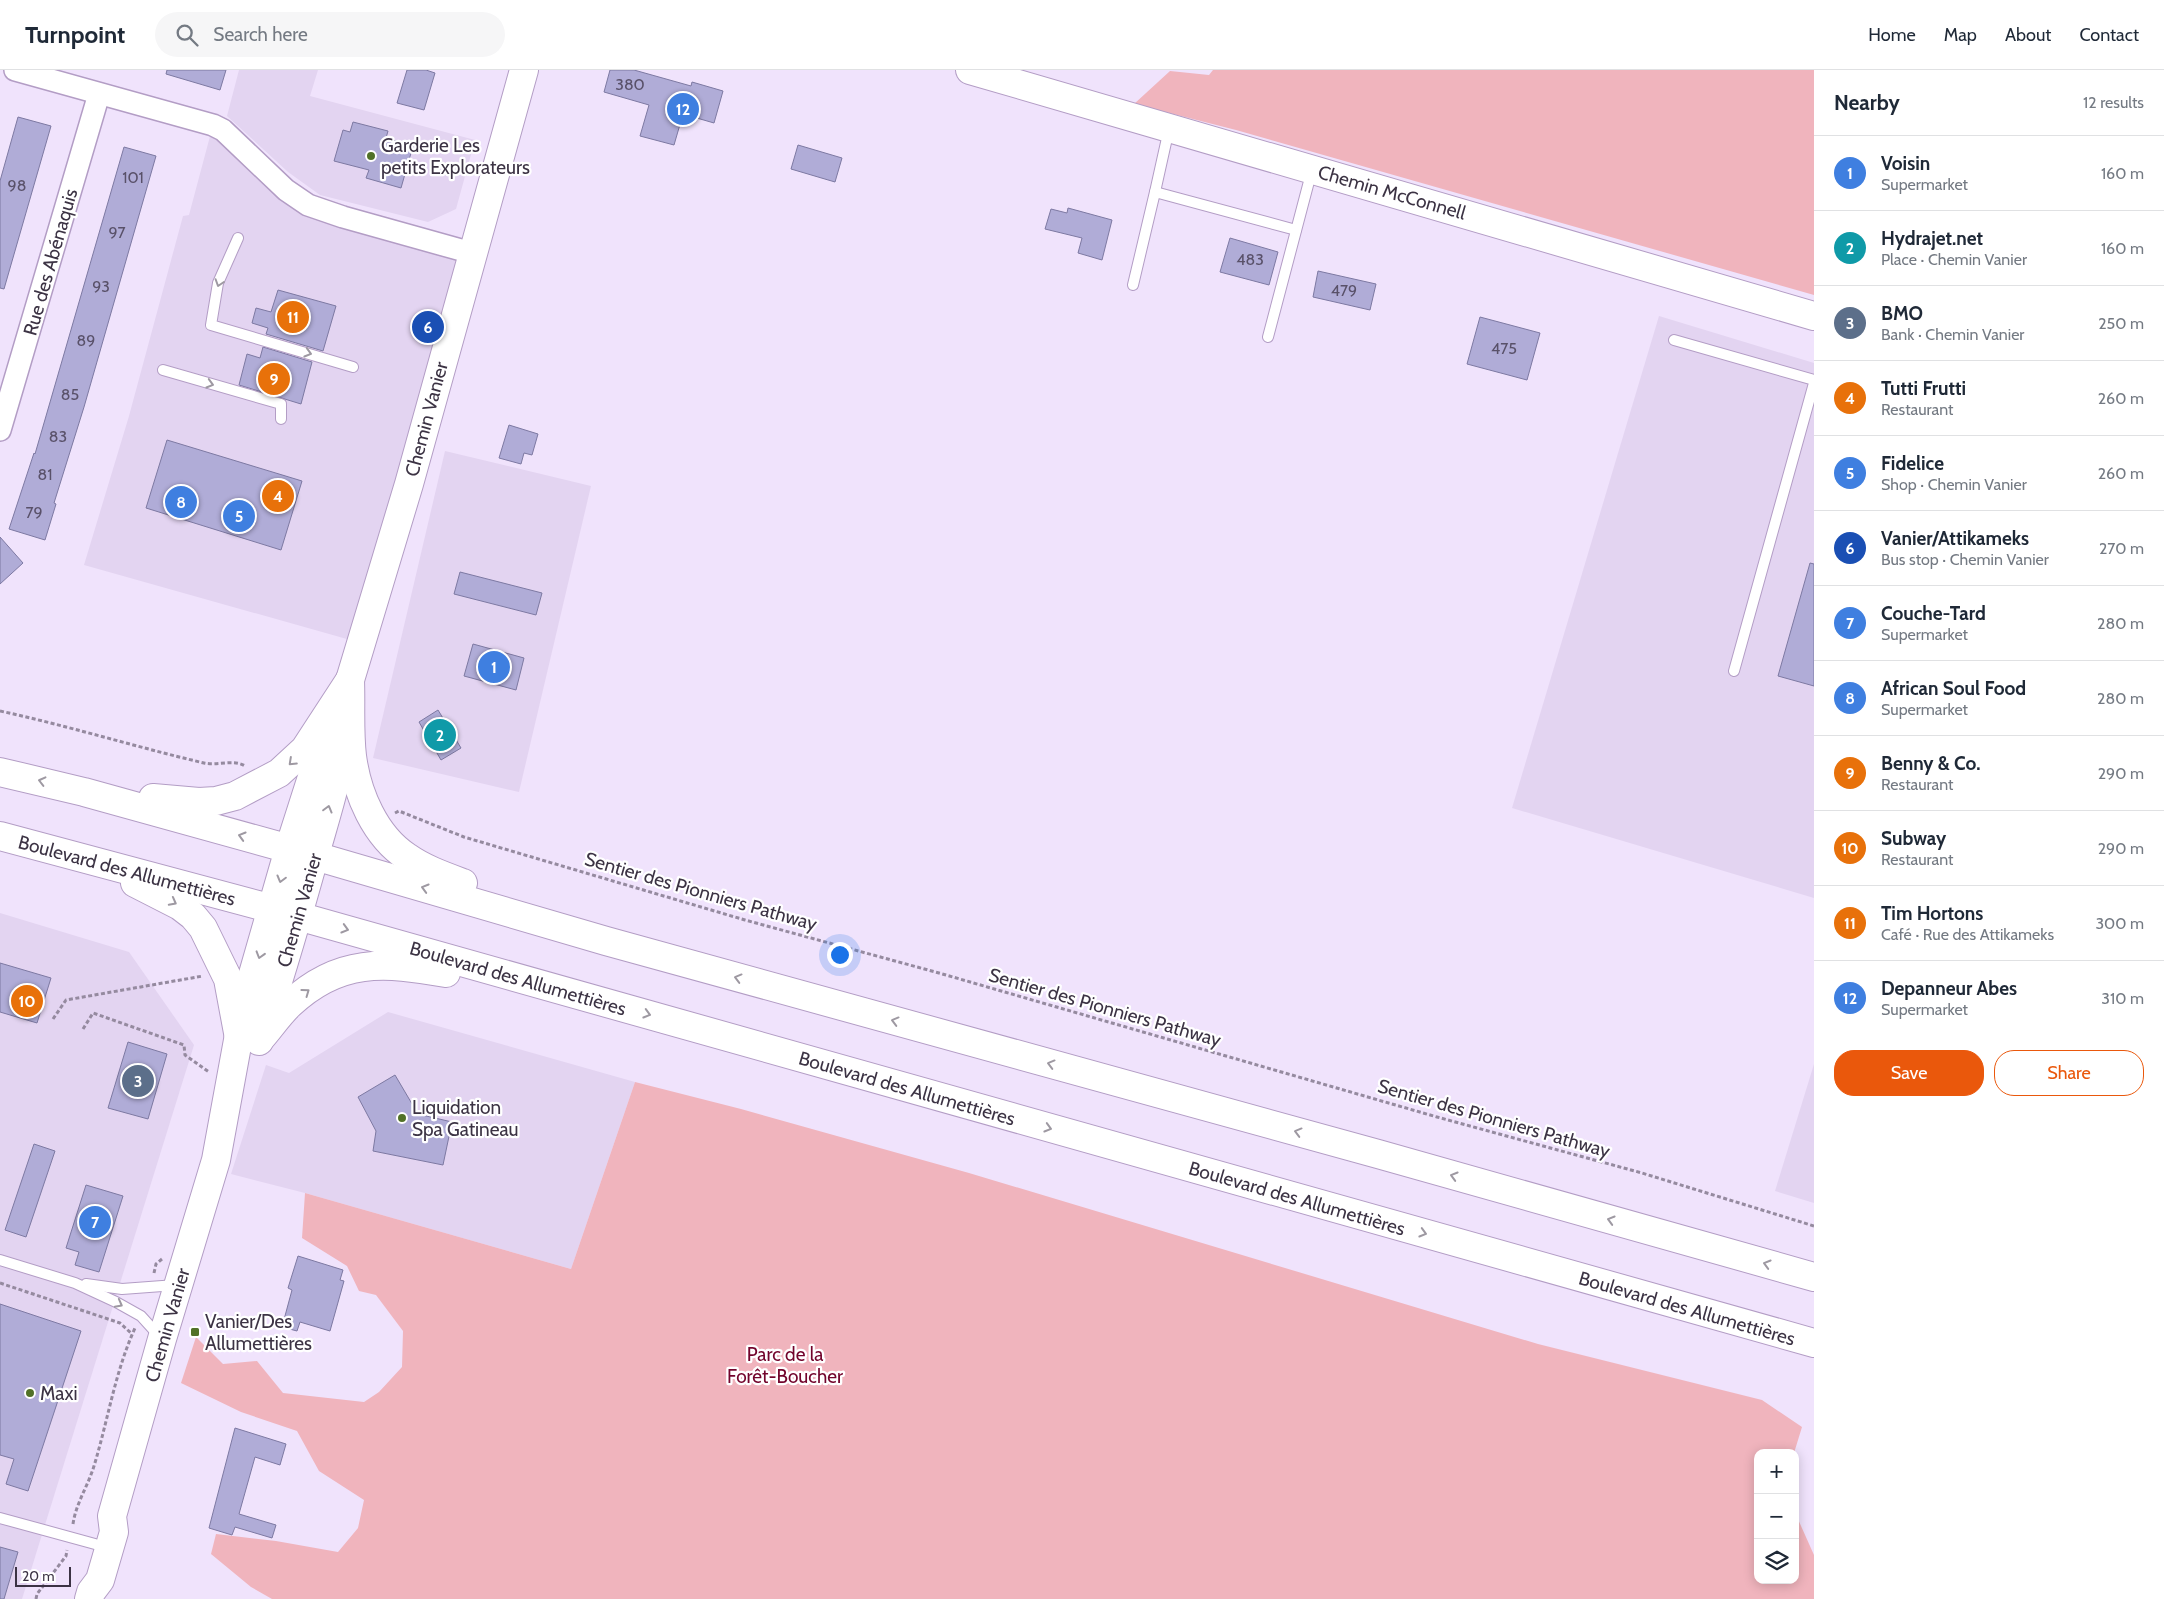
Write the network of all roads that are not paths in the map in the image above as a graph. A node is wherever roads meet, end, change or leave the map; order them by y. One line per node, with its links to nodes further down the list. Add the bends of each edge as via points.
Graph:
1 (15, 70): 4 (street)
2 (524, 70): 10 (main road, Chemin Vanier)
3 (970, 70): 5 (main road, Chemin McConnell)
4 (99, 94): 10 (street, via 201,121 223,130 286,190 308,205); 19 (street, Rue des Abénaquis)
5 (1169, 128): 6 (main road, Chemin McConnell); 7 (lane)
6 (1312, 169): 8 (lane); 12 (main road, Chemin McConnell)
7 (1156, 192): 8 (lane); 11 (lane)
8 (1296, 230): 13 (lane)
9 (238, 238): 15 (lane, one-way to 15, via 218,283 211,324)
10 (472, 253): 21 (main road, Chemin Vanier, via 409,484)
11 (1133, 285)
12 (1814, 316)
13 (1268, 337)
14 (1674, 340): 17 (lane)
15 (353, 367)
16 (164, 370): 18 (lane, one-way to 18, via 280,404)
17 (1814, 382): 20 (lane)
18 (281, 419)
19 (0, 430)
20 (1734, 671)
21 (350, 680): 23 (main road, one-way to 23, via 305,749 279,773 235,796 199,802); 25 (main road, Chemin Vanier, via 320,752); 28 (main road, via 352,756 358,782 374,821 393,845 425,868)
22 (0, 772): 23 (main road, one-way to 22)
23 (84, 792): 25 (main road, one-way to 23)
24 (0, 836): 26 (main road, Boulevard des Allumettières)
25 (302, 852): 27 (main road, Chemin Vanier); 28 (main road, one-way to 25)
26 (83, 856): 27 (main road, Boulevard des Allumettières); 30 (main road, one-way to 30, via 180,906 203,928 228,979)
27 (286, 912): 29 (main road, Boulevard des Allumettières, one-way to 29); 30 (main road, Chemin Vanier, via 245,1002)
28 (606, 941): 32 (main road, one-way to 28)
29 (583, 996): 30 (main road, one-way to 29, via 327,978 369,965 424,969); 36 (main road, Boulevard des Allumettières, one-way to 36)
30 (249, 1038): 34 (main road, Chemin Vanier)
31 (0, 1260): 33 (lane)
32 (1814, 1278)
33 (75, 1282): 34 (lane, via 122,1289); 35 (lane, one-way to 35, via 141,1316)
34 (180, 1285): 35 (main road, Chemin Vanier)
35 (162, 1339): 37 (main road, Chemin Vanier)
36 (1814, 1343)
37 (112, 1516): 39 (main road, Chemin Vanier); 40 (main road, Chemin Vanier, via 114,1532 100,1580)
38 (0, 1518): 39 (lane)
39 (95, 1544): 40 (main road, Chemin Vanier, via 86,1576)
40 (90, 1595)

